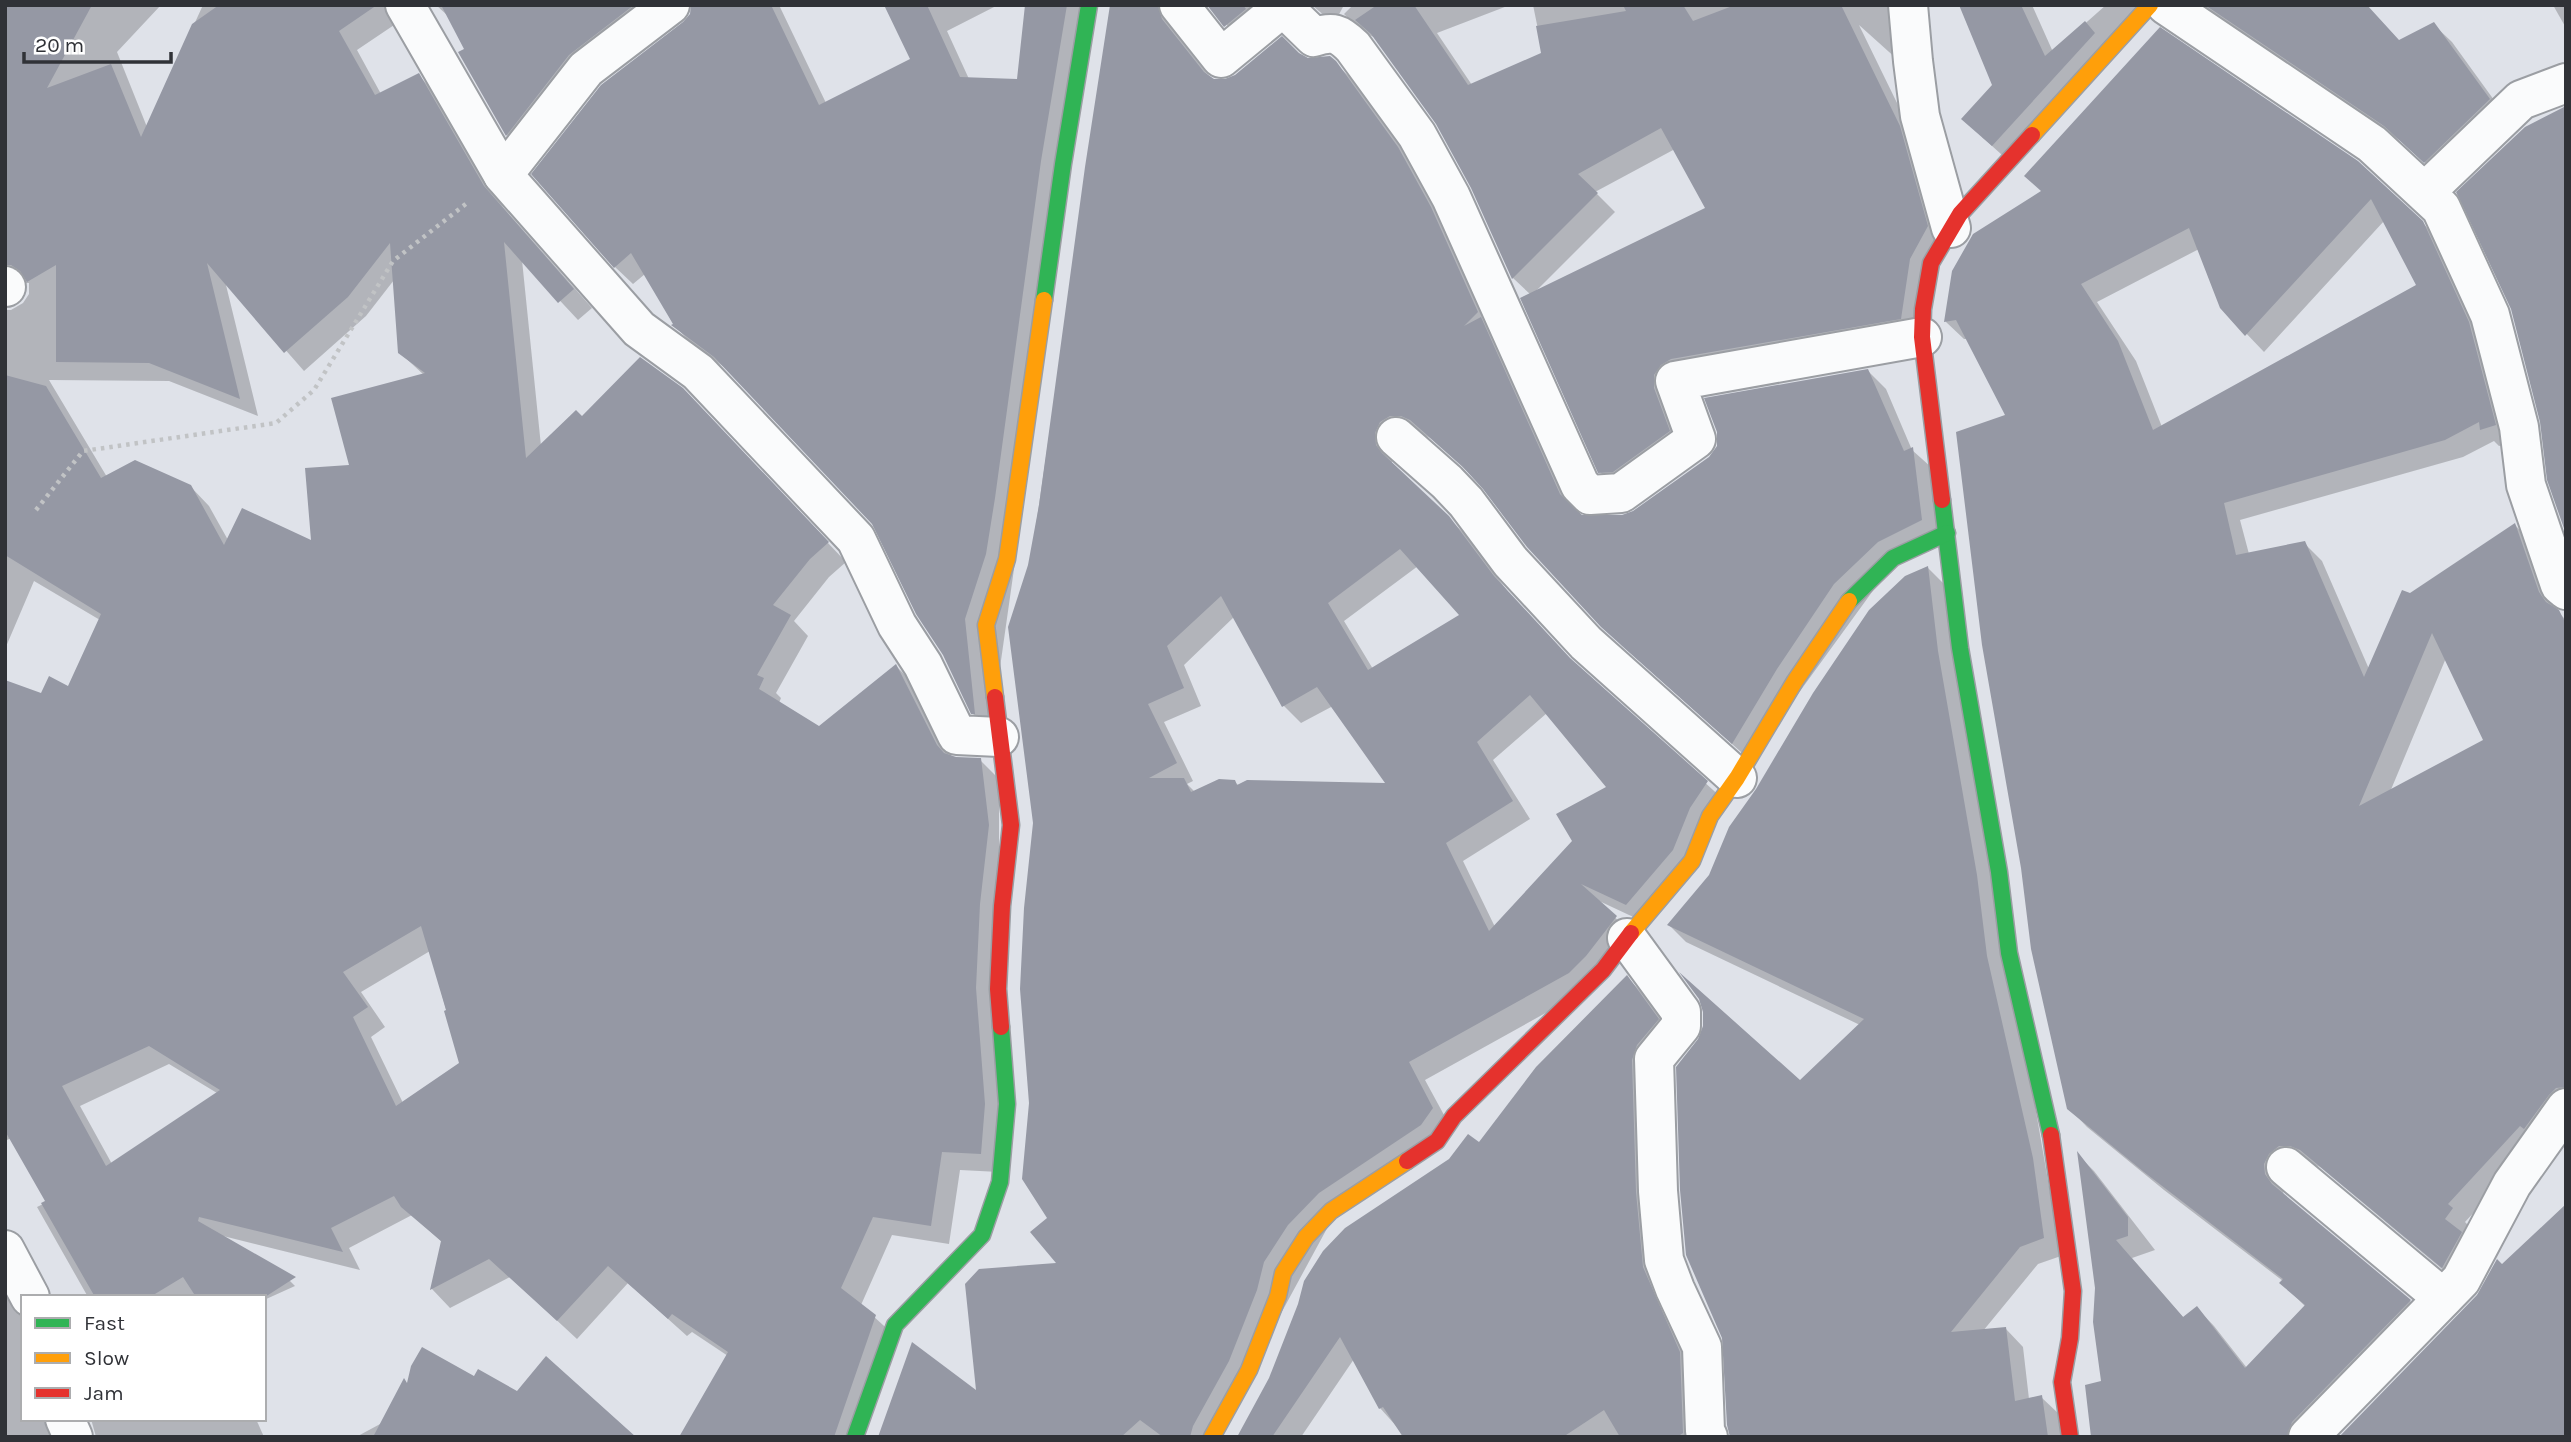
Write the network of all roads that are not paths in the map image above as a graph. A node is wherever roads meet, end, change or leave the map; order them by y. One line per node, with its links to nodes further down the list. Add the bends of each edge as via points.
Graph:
1 (405, 5): 8 (street)
2 (670, 5): 8 (street, via 586,69)
3 (1089, 5): 15 (street, via 1017,500 1007,559 986,625)
4 (1179, 5): 11 (street, via 1221,58 1283,7 1314,37 1331,32 1342,35 1353,47 1417,135 1451,197 1580,485 1590,495 1621,493 1696,439 1675,381)
5 (1909, 5): 10 (street, via 1920,116)
6 (2146, 8): 9 (street, via 2372,144); 10 (street)
7 (2566, 83): 9 (street, via 2521,100)
8 (503, 175): 15 (street, via 639,328 698,372 856,539 957,735)
9 (2425, 192): 14 (street, via 2441,208 2490,315 2519,427 2526,485 2560,585)
10 (1951, 228): 11 (street, via 1931,263)
11 (1922, 337): 13 (street)
12 (1396, 437): 16 (street, via 1466,502 1510,561 1586,643)
13 (1947, 533): 16 (street, via 1892,558 1852,596); 28 (street, via 1960,648 2009,953 2055,1154 2073,1291 2062,1382)
14 (2566, 590)
15 (999, 737): 25 (street, via 1011,825 998,989 1006,1104 1000,1182 982,1235 895,1325)
16 (1737, 778): 17 (street, via 1710,816 1692,861)
17 (1627, 938): 26 (street, via 1603,970 1454,1116 1437,1141 1331,1211 1306,1237 1283,1273 1249,1370); 27 (street, via 1681,1012 1681,1026 1654,1059 1658,1191 1664,1260 1702,1347)
18 (2566, 1108): 22 (street, via 2512,1184 2461,1280)
19 (2286, 1167): 22 (street)
20 (5, 1250): 21 (street)
21 (29, 1295)
22 (2443, 1298): 29 (street)
23 (66, 1421): 24 (street)
24 (73, 1437)
25 (855, 1437)
26 (1212, 1437)
27 (1708, 1437)
28 (2070, 1437)
29 (2308, 1437)

